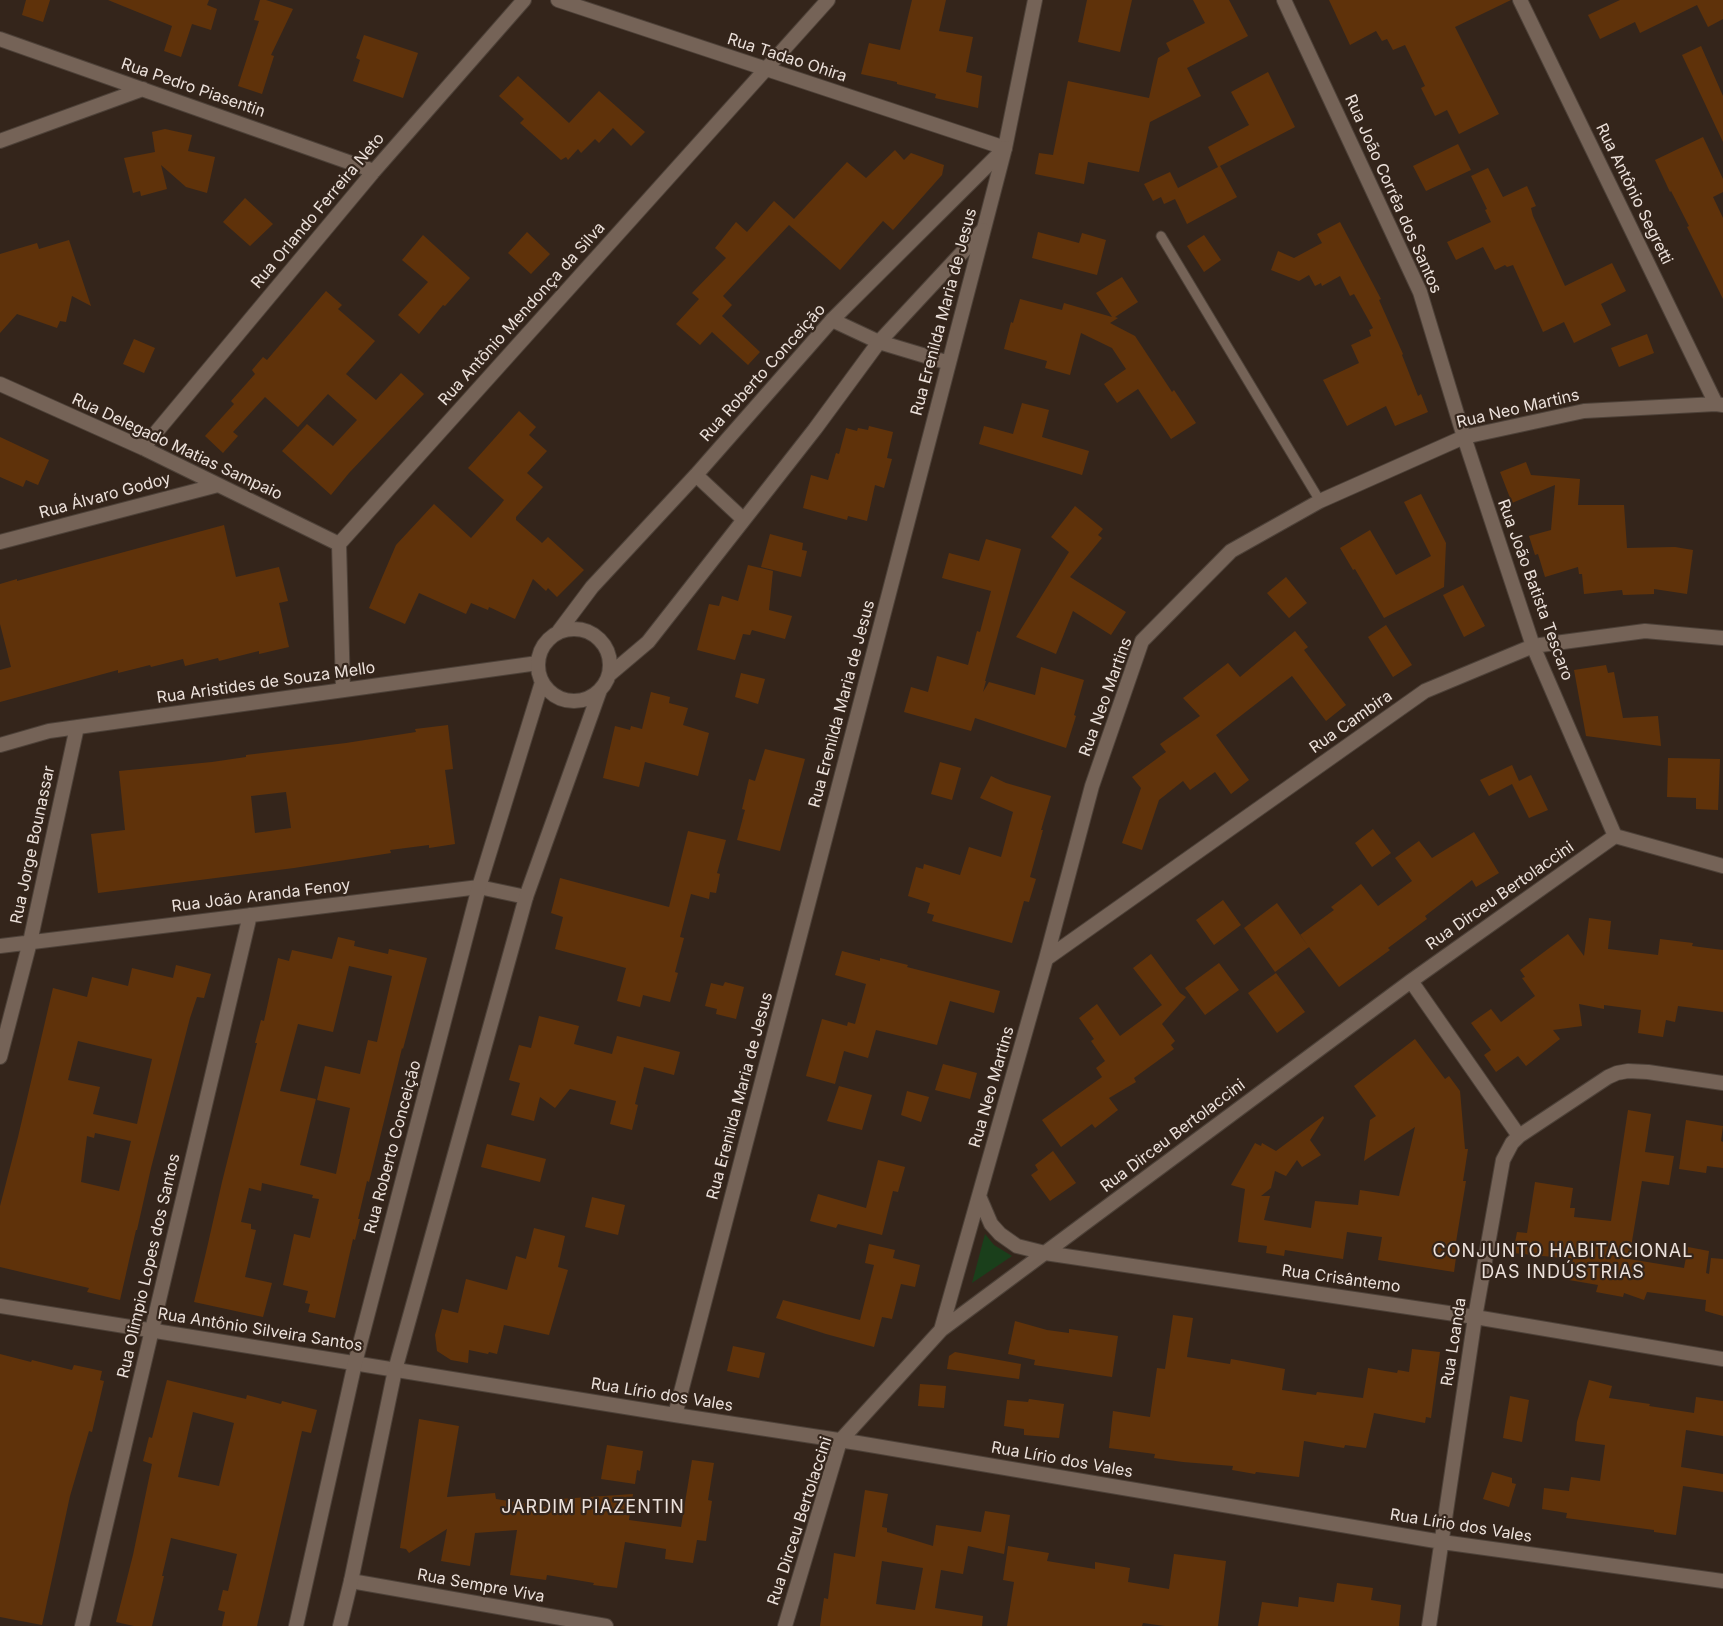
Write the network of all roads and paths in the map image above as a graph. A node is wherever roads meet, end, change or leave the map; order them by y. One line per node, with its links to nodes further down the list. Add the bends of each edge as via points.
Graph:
1 (524, 0): 12 (street, Rua Orlando Ferreira Neto)
2 (558, 0): 8 (street, Rua Tadao Ohira)
3 (828, 0): 8 (street, Rua Antônio Mendonça da Silva)
4 (1034, 0): 11 (street, Rua Erenilda Maria de Jesus)
5 (1284, 0): 20 (street, Rua João Corrêa dos Santos, via 1420,292)
6 (1520, 0): 19 (street, Rua Antônio Segretti)
7 (0, 39): 9 (street, Rua Pedro Piasentin)
8 (766, 69): 11 (street, Rua Tadao Ohira); 27 (street, Rua Antônio Mendonça da Silva)
9 (143, 89): 10 (street); 12 (street, Rua Pedro Piasentin)
10 (0, 141)
11 (1005, 148): 13 (street, Rua Erenilda Maria de Jesus); 15 (street, Rua Roberto Conceição)
12 (374, 171): 21 (street, Rua Orlando Ferreira Neto)
13 (984, 230): 16 (street); 17 (street, Rua Erenilda Maria de Jesus)
14 (1161, 236): 24 (lane)
15 (832, 320): 16 (street); 22 (street, Rua Roberto Conceição)
16 (879, 342): 17 (street); 25 (street)
17 (949, 364): 59 (street, Rua Erenilda Maria de Jesus)
18 (0, 384): 21 (street, Rua Delegado Matias Sampaio)
19 (1720, 404): 20 (street, Rua Neo Martins, via 1584,411)
20 (1464, 437): 24 (street, Rua Neo Martins); 30 (street, Rua João Batista Tescaro)
21 (143, 448): 23 (street, Rua Delegado Matias Sampaio)
22 (696, 475): 25 (street); 28 (street, Rua Roberto Conceição, via 592,587)
23 (218, 485): 26 (street, Rua Álvaro Godoy); 27 (street, Rua Delegado Matias Sampaio)
24 (1320, 501): 45 (street, Rua Neo Martins, via 1231,551 1142,641 1092,786)
25 (743, 519): 32 (street, via 648,642)
26 (0, 542)
27 (339, 544): 34 (street)
28 (559, 631): 31 (street, via 544,644); 32 (street, via 582,629 599,638 608,652)
29 (1723, 638): 30 (street, Rua Cambira, via 1645,631)
30 (1533, 646): 38 (street, Rua João Batista Tescaro); 45 (street, Rua Cambira, via 1425,691)
31 (538, 663): 33 (street); 34 (street, Rua Aristides de Souza Mello)
32 (609, 675): 35 (street)
33 (542, 682): 35 (street, via 556,696 573,701 588,698); 40 (street, Rua Roberto Conceição)
34 (343, 689): 36 (street, Rua Aristides de Souza Mello)
35 (600, 690): 41 (street)
36 (76, 727): 37 (street, Rua Aristides de Souza Mello); 43 (street, Rua Jorge Bounassar)
37 (0, 745)
38 (1615, 836): 39 (street); 46 (street, Rua Dirceu Bertolaccini)
39 (1723, 866)
40 (479, 887): 41 (street, Rua João Aranda Fenoy); 42 (street, Rua João Aranda Fenoy); 57 (street, Rua Roberto Conceição)
41 (526, 897): 58 (street)
42 (250, 915): 43 (street, Rua João Aranda Fenoy); 54 (street, Rua Olimpio Lopes dos Santos)
43 (30, 942): 44 (street, Rua João Aranda Fenoy); 47 (street, Rua Jorge Bounassar)
44 (0, 946)
45 (1046, 959): 50 (street, Rua Neo Martins)
46 (1411, 982): 49 (street); 51 (street, Rua Dirceu Bertolaccini)
47 (0, 1057)
48 (1723, 1083): 49 (street, via 1648,1072 1617,1073)
49 (1519, 1136): 53 (street, Rua Loanda, via 1504,1160)
50 (979, 1196): 51 (street, Rua Crisântemo, via 1000,1234 1017,1246); 55 (street, Rua Neo Martins)
51 (1045, 1253): 53 (street, Rua Crisântemo); 55 (street, Rua Dirceu Bertolaccini)
52 (0, 1306): 54 (street, Rua Antônio Silveira Santos)
53 (1475, 1317): 56 (street, Rua Crisântemo); 61 (street, Rua Loanda)
54 (152, 1330): 57 (street, Rua Antônio Silveira Santos); 64 (street, Rua Olimpio Lopes dos Santos)
55 (941, 1330): 60 (street, Rua Dirceu Bertolaccini)
56 (1723, 1359)
57 (355, 1363): 58 (street, Rua Antônio Silveira Santos); 65 (street, Rua Roberto Conceição)
58 (395, 1370): 59 (street, Rua Lírio dos Vales); 62 (street)
59 (675, 1415): 60 (street, Rua Lírio dos Vales)
60 (840, 1441): 61 (street, Rua Lírio dos Vales); 68 (street, Rua Dirceu Bertolaccini)
61 (1442, 1542): 63 (street, Rua Lírio dos Vales); 69 (street, Rua Loanda)
62 (351, 1581): 66 (street); 67 (street, Rua Sempre Viva)
63 (1723, 1581)
64 (82, 1626)
65 (296, 1626)
66 (340, 1626)
67 (606, 1626)
68 (785, 1626)
69 (1429, 1626)

